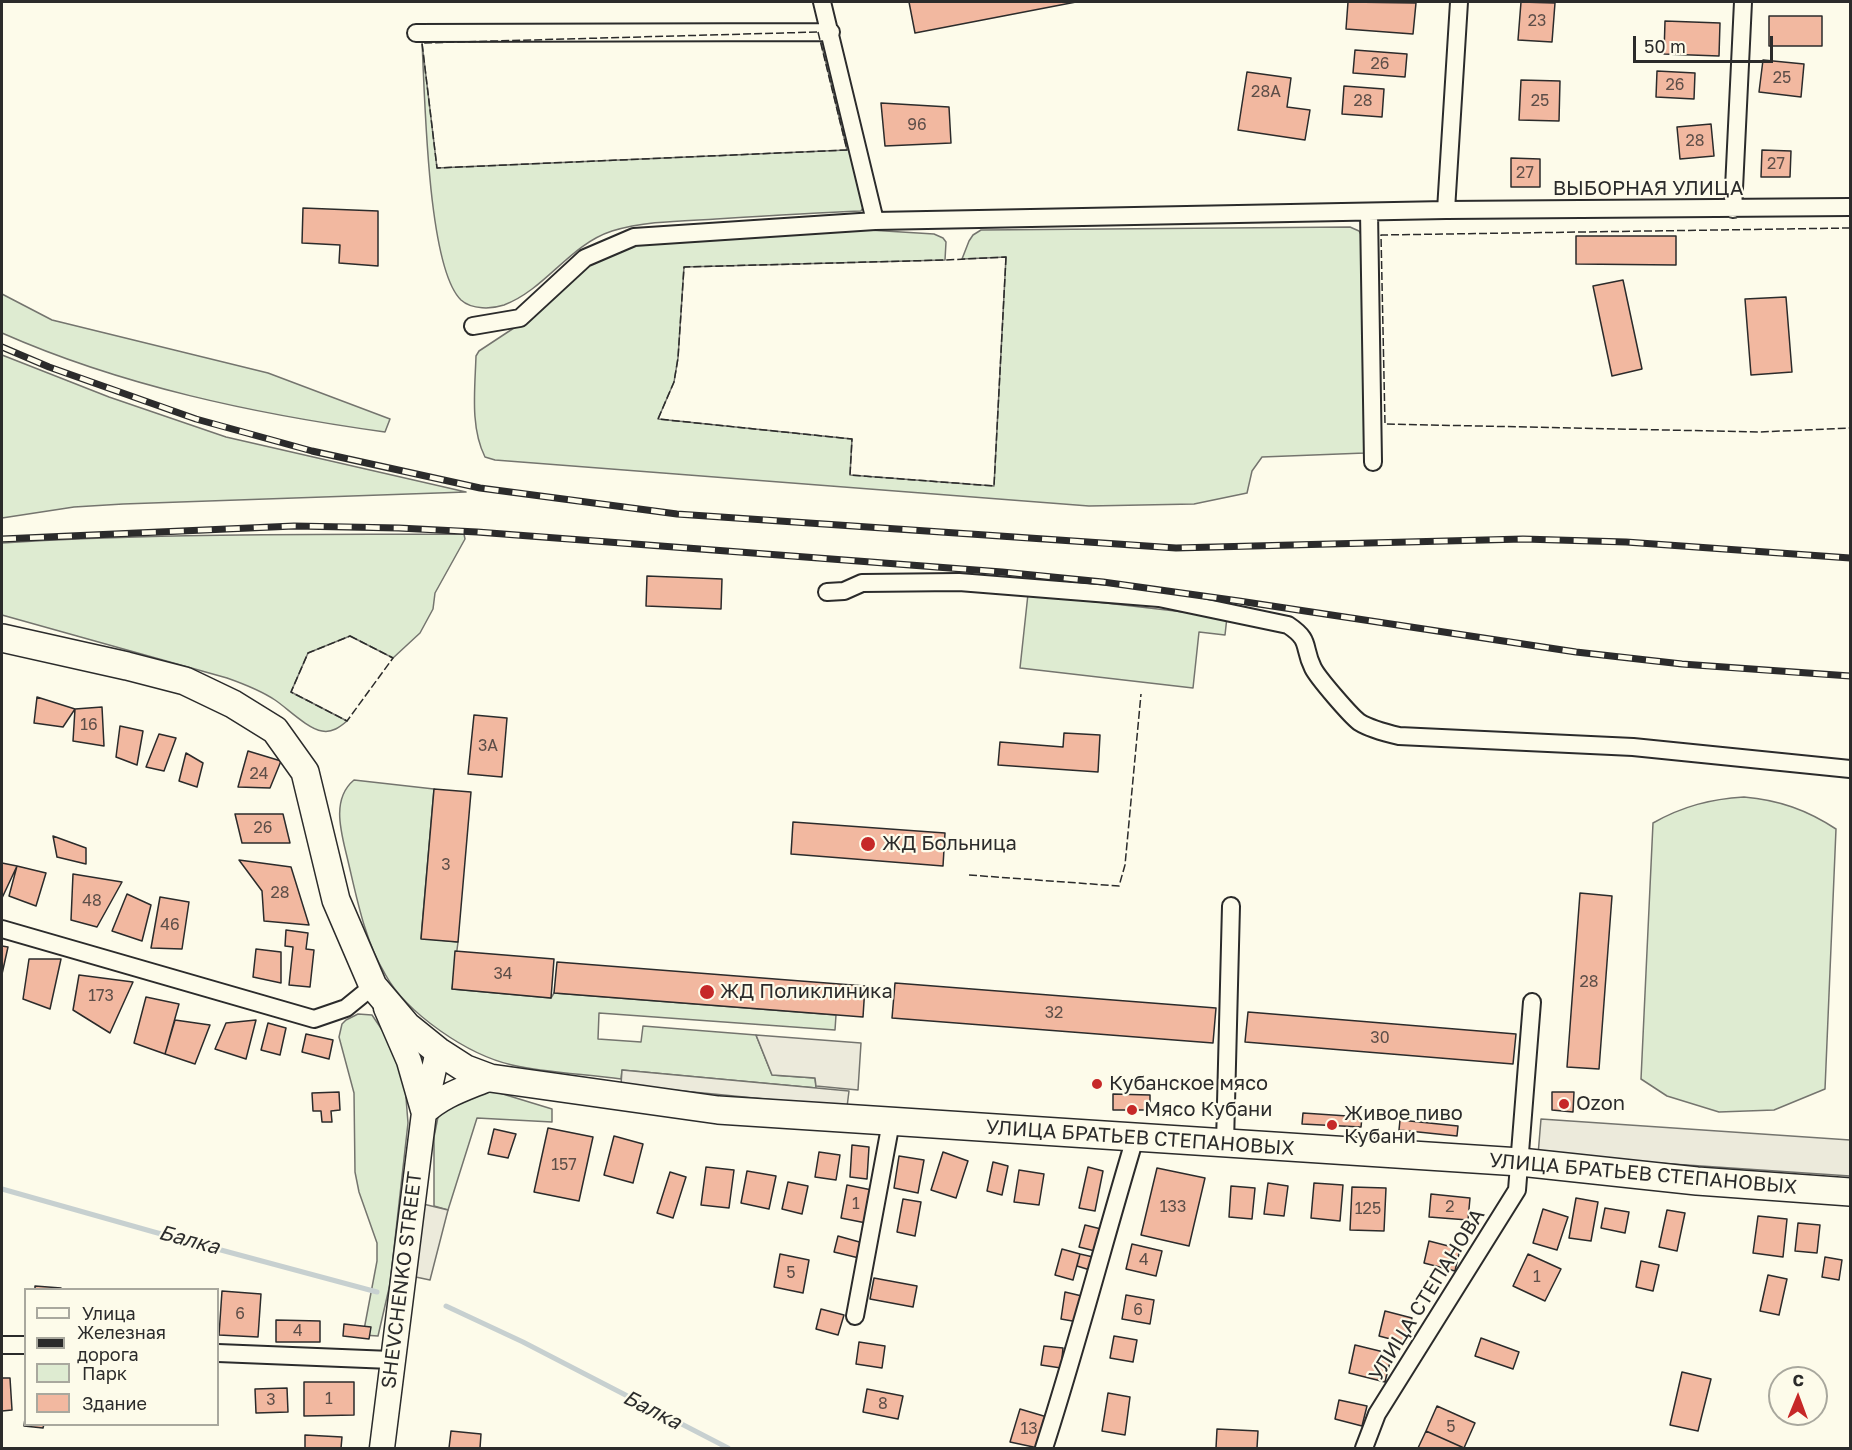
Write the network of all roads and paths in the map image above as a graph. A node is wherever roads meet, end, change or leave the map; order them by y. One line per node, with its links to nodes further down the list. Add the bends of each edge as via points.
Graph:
1 (822, 2): 4 (street)
2 (1459, 2): 7 (street)
3 (1743, 2): 8 (street)
4 (831, 32): 5 (street); 10 (street)
5 (416, 33)
6 (1851, 207): 8 (street, ВЫБОРНАЯ УЛИЦА)
7 (1446, 210): 8 (street, ВЫБОРНАЯ УЛИЦА); 9 (street, ВЫБОРНАЯ УЛИЦА)
8 (1733, 210)
9 (1369, 212): 10 (street, ВЫБОРНАЯ УЛИЦА); 12 (street)
10 (875, 221): 11 (street, ВЫБОРНАЯ УЛИЦА, via 634,237 585,258 520,318)
11 (474, 326)
12 (1373, 462)
13 (827, 592): 15 (street, via 844,591 858,583 959,582 1159,598 1288,625 1303,637 1314,669 1357,720 1399,736 1633,747)
14 (2, 638): 18 (main road, УЛИЦА БРАТЬЕВ СТЕПАНОВЫХ, via 185,681 275,730 305,772 336,900)
15 (1851, 769)
16 (1231, 906): 25 (street)
17 (2, 929): 18 (street, via 314,1019 346,1008)
18 (376, 990): 20 (main road, УЛИЦА БРАТЬЕВ СТЕПАНОВЫХ, via 407,1026); 22 (main road, via 407,1055)
19 (1532, 1002): 26 (street, УЛИЦА СТЕПАНОВА)
20 (438, 1051): 21 (main road, УЛИЦА БРАТЬЕВ СТЕПАНОВЫХ, via 465,1069); 22 (main road, SHEVCHENKO STREET)
21 (490, 1078): 22 (main road, via 447,1096); 23 (main road, УЛИЦА БРАТЬЕВ СТЕПАНОВЫХ, via 718,1110)
22 (424, 1113): 32 (main road, SHEVCHENKO STREET)
23 (891, 1122): 24 (main road, УЛИЦА БРАТЬЕВ СТЕПАНОВЫХ); 28 (street)
24 (1135, 1138): 25 (main road, УЛИЦА БРАТЬЕВ СТЕПАНОВЫХ); 34 (street)
25 (1225, 1143): 26 (main road, УЛИЦА БРАТЬЕВ СТЕПАНОВЫХ)
26 (1520, 1162): 27 (main road, УЛИЦА БРАТЬЕВ СТЕПАНОВЫХ); 35 (street, УЛИЦА СТЕПАНОВА, via 1517,1190 1377,1414)
27 (1851, 1192)
28 (855, 1316)
29 (2, 1344): 30 (street)
30 (24, 1346)
31 (219, 1353): 32 (street)
32 (392, 1360): 33 (main road, SHEVCHENKO STREET)
33 (382, 1449)
34 (1044, 1449)
35 (1364, 1449)

